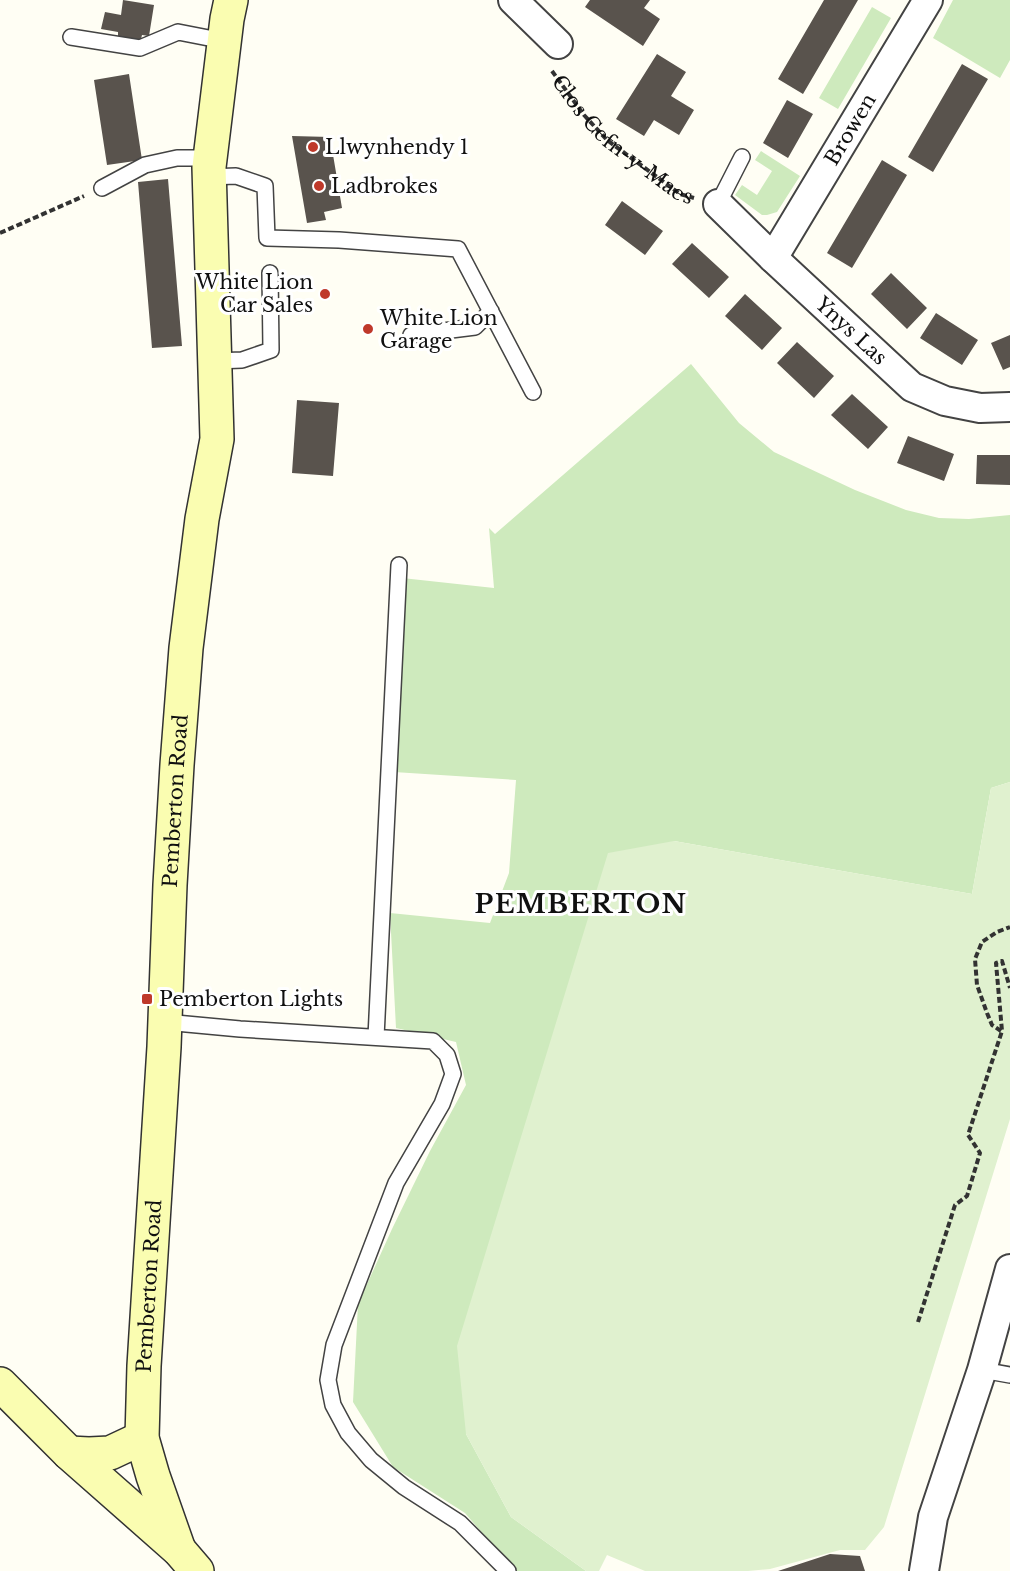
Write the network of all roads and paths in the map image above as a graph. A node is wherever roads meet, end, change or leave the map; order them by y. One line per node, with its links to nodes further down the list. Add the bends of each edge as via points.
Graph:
1 (231, 0): 5 (main road, Pemberton Road)
2 (513, 0): 6 (street, Clos Cefn-y-Maes)
3 (928, 0): 12 (street, Browen)
4 (71, 37): 5 (lane, via 140,48 178,32)
5 (224, 42): 8 (main road, Pemberton Road)
6 (558, 44): 10 (path, Clos Cefn-y-Maes, via 552,70 607,140 680,194)
7 (742, 157): 10 (lane)
8 (210, 167): 9 (lane, via 177,158 145,165); 14 (lane, via 266,186 267,238 458,249); 16 (main road, Pemberton Road)
9 (102, 188): 11 (path)
10 (718, 204): 12 (street, Ynys Las)
11 (0, 233)
12 (772, 258): 18 (street, Ynys Las, via 912,387 968,406)
13 (270, 273): 16 (lane, via 272,351 242,360)
14 (490, 311): 15 (lane, via 475,327); 17 (lane)
15 (411, 335)
16 (215, 361): 22 (main road, Pemberton Road, via 217,439 202,519 186,648)
17 (533, 392)
18 (1010, 407)
19 (399, 565): 24 (lane)
20 (1010, 927): 23 (path, via 982,942 975,959 977,985 987,1013 992,1025)
21 (1010, 988): 23 (path, via 1002,962 996,963)
22 (165, 1022): 24 (lane); 30 (main road, Pemberton Road)
23 (1002, 1031): 26 (path, via 968,1135 980,1153 967,1196 955,1205)
24 (376, 1037): 33 (lane, via 433,1041 447,1055 453,1074 442,1104 396,1184 334,1346 328,1380 333,1405 348,1433 371,1460 460,1523)
25 (1010, 1269): 27 (street)
26 (918, 1322)
27 (982, 1370): 28 (lane); 34 (street, via 933,1517)
28 (1010, 1376)
29 (0, 1384): 31 (main road)
30 (142, 1438): 31 (main road, via 110,1453); 32 (main road, Pemberton Road, via 153,1476)
31 (69, 1453): 32 (main road)
32 (188, 1561)
33 (508, 1571)
34 (924, 1571)

